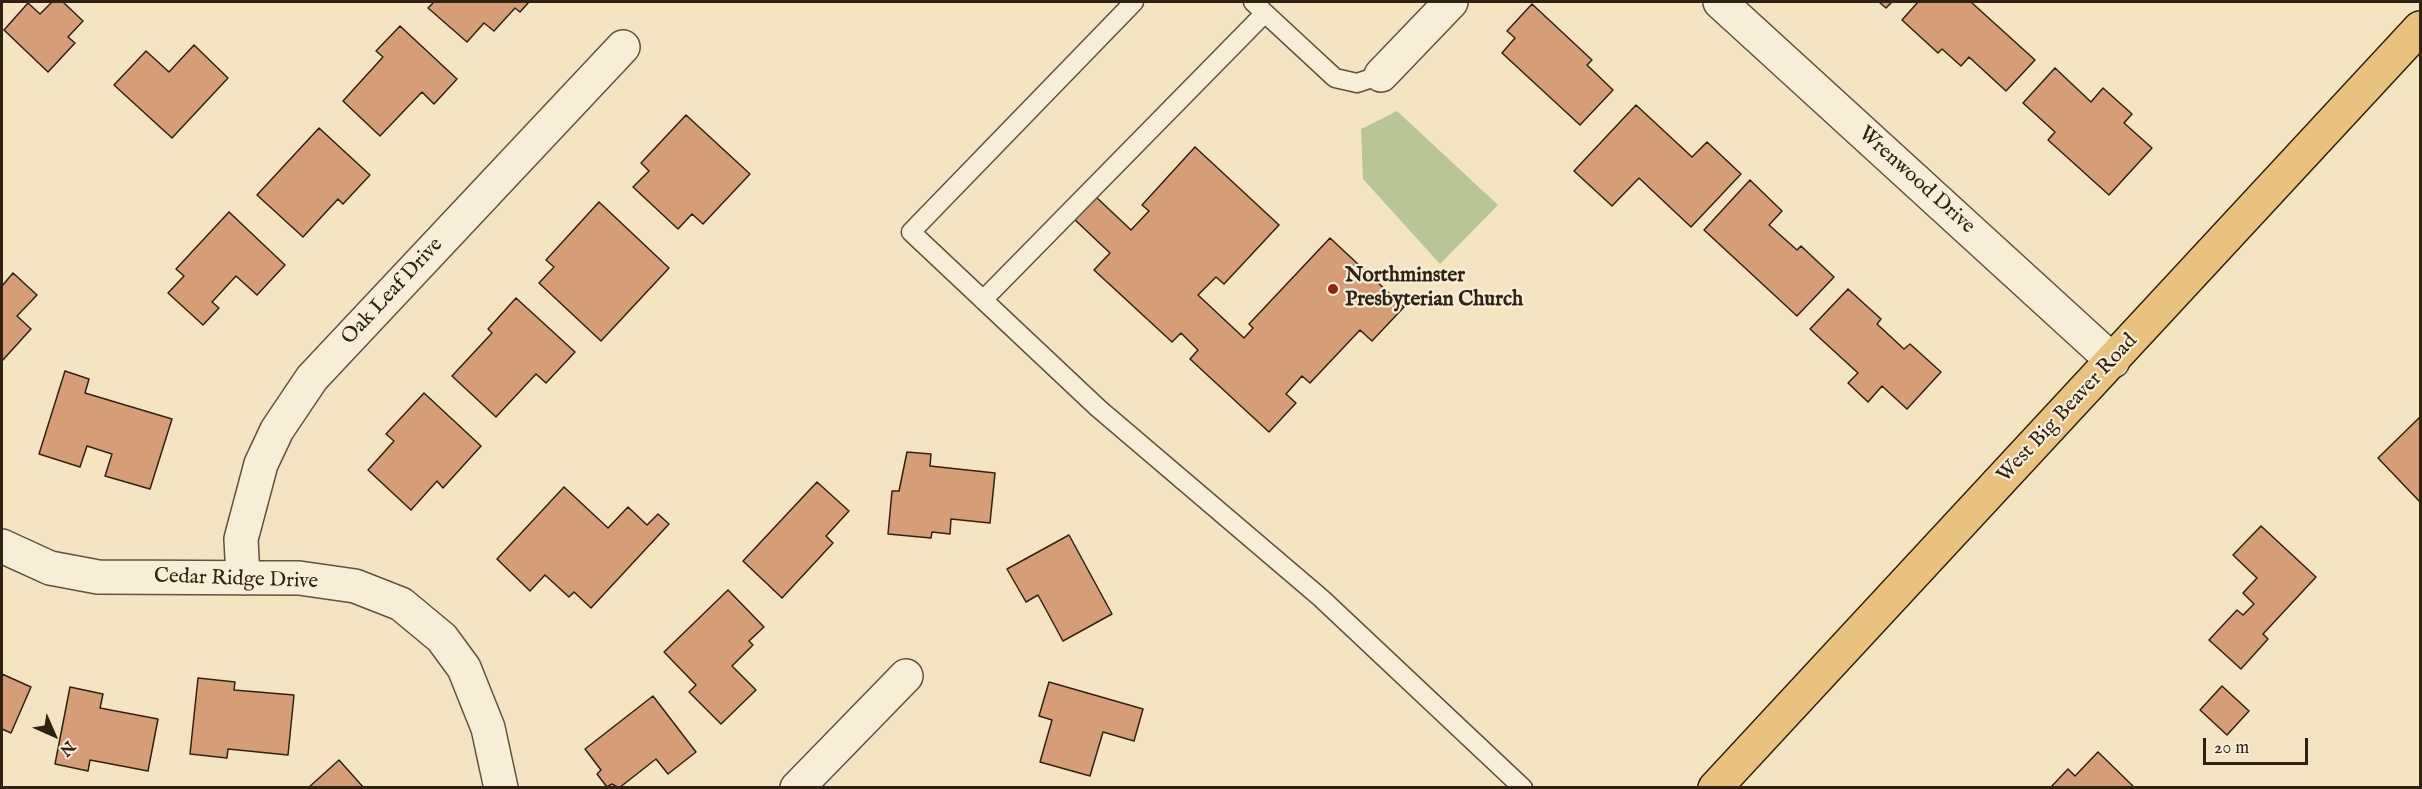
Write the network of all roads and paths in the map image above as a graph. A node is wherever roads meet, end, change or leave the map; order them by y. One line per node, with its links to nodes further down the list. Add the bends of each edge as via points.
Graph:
1 (1134, 2): 8 (lane, via 911,232)
2 (1451, 2): 7 (street)
3 (1720, 2): 9 (street, Wrenwood Drive)
4 (1259, 7): 7 (lane, via 1335,78 1357,83); 8 (lane)
5 (2421, 28): 9 (main road, West Big Beaver Road)
6 (623, 47): 11 (street, Oak Leaf Drive, via 312,378 277,430 261,464 241,539)
7 (1381, 75)
8 (983, 300): 15 (lane, via 1098,408 1321,598)
9 (2113, 362): 16 (main road, West Big Beaver Road)
10 (2, 546): 11 (street, Cedar Ridge Drive, via 50,568 98,577)
11 (243, 579): 13 (street, Cedar Ridge Drive, via 299,578 355,586 401,604 421,619 442,638 474,688 488,728)
12 (906, 676): 14 (street)
13 (501, 788)
14 (797, 788)
15 (1523, 788)
16 (1715, 788)

